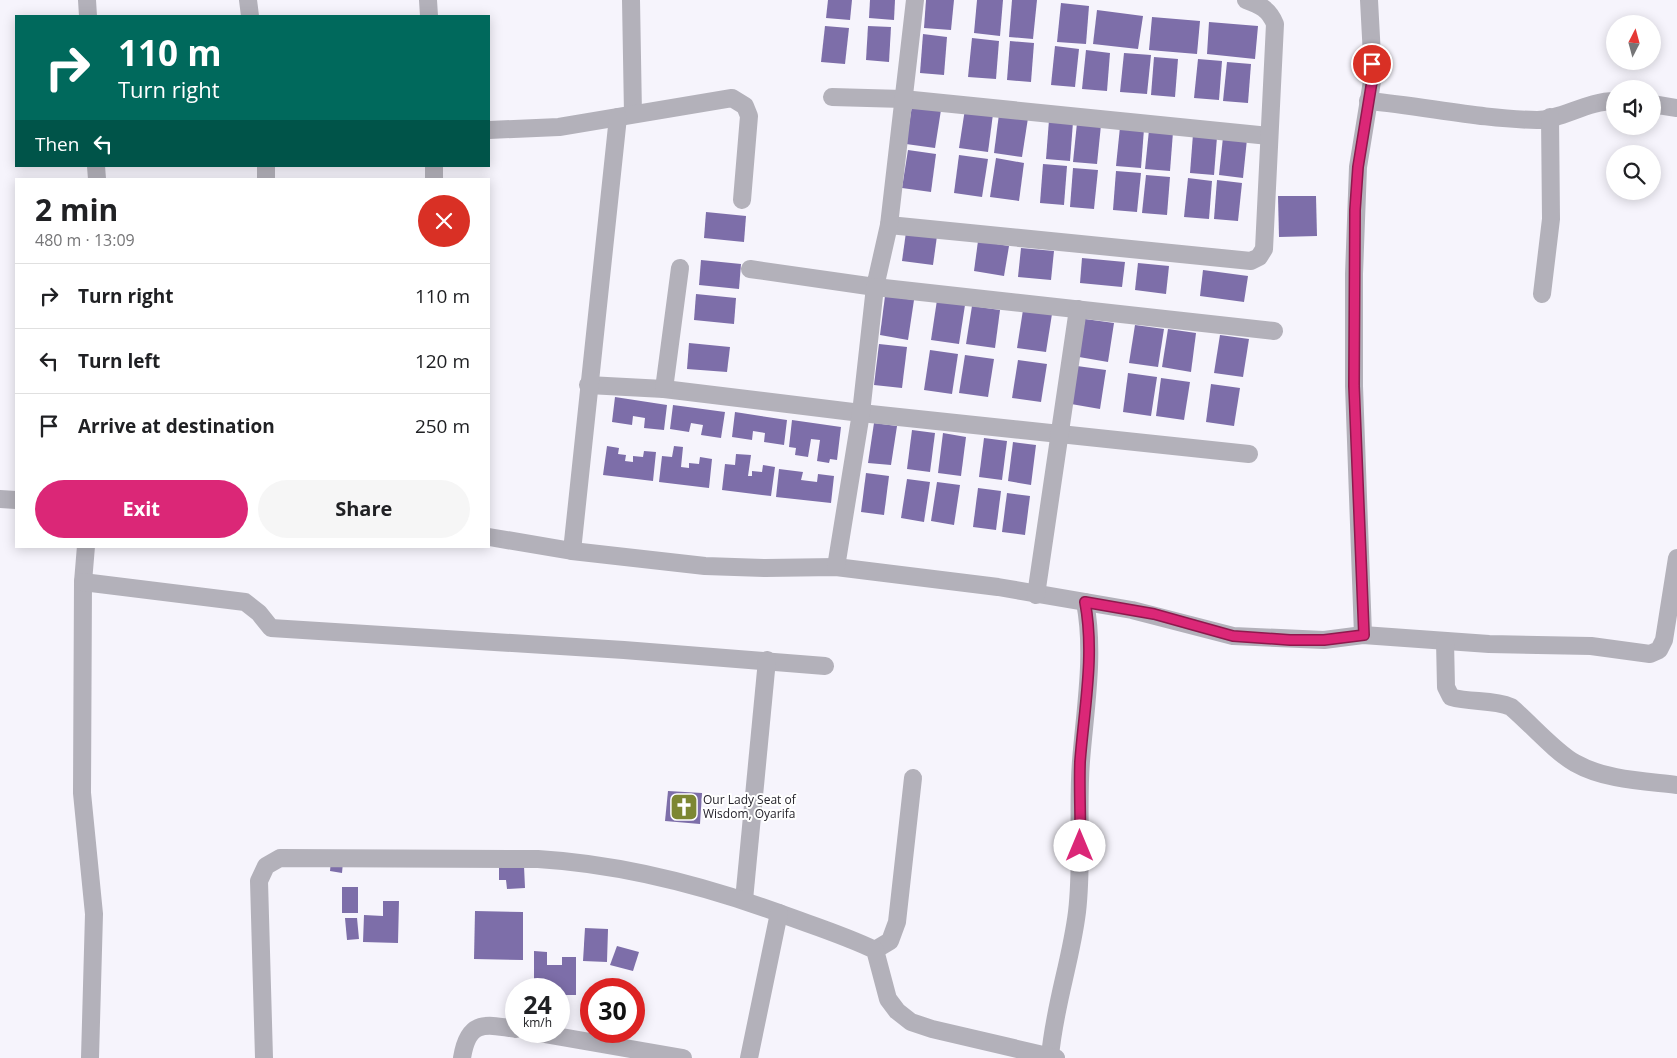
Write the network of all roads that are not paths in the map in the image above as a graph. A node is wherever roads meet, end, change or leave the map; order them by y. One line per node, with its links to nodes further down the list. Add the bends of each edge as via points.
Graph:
1 (87, 0): 8 (street)
2 (248, 0): 9 (street)
3 (428, 0): 10 (street)
4 (631, 0): 17 (street)
5 (915, 0): 12 (street)
6 (1246, 0): 20 (street, via 1262,6 1275,24)
7 (1369, 0): 13 (street, via 1373,75)
8 (88, 15)
9 (250, 15)
10 (428, 15)
11 (832, 96): 12 (street)
12 (903, 99): 20 (street); 22 (street)
13 (1368, 101): 18 (street, via 1467,114 1538,120); 44 (street, via 1358,167 1354,274 1354,386)
14 (1606, 102): 18 (street)
15 (1661, 105): 16 (street)
16 (1677, 108)
17 (626, 115): 19 (street, via 559,128); 21 (street, via 732,98 745,106 749,116); 29 (street)
18 (1550, 117): 26 (street, via 1551,219)
19 (490, 130)
20 (1269, 136): 22 (street, via 1264,249 1251,261)
21 (742, 200)
22 (889, 225): 25 (street)
23 (680, 268): 30 (street)
24 (750, 269): 25 (street)
25 (875, 287): 27 (street); 31 (street)
26 (1542, 294)
27 (1078, 309): 28 (street); 32 (street)
28 (1274, 331)
29 (588, 385): 30 (street); 38 (street)
30 (664, 389): 31 (street)
31 (861, 413): 32 (street); 40 (street)
32 (1060, 434): 33 (street); 42 (street)
33 (1249, 454)
34 (0, 499): 35 (street)
35 (15, 500)
36 (490, 537): 38 (street)
37 (86, 548): 41 (street)
38 (572, 551): 40 (street, via 705,566)
39 (1677, 558): 45 (street, via 1664,640 1659,650 1650,654 1591,646)
40 (836, 567): 42 (street, via 998,587)
41 (83, 582): 46 (street, via 244,602 260,613 271,628); 56 (street, via 82,793 94,914)
42 (1036, 595): 43 (street)
43 (1085, 602): 44 (street, via 1154,614 1233,636 1324,640); 55 (street, via 1089,648 1080,762 1079,895 1053,1024)
44 (1364, 635): 45 (street)
45 (1445, 641): 49 (street, via 1446,687 1451,697 1511,707 1574,762 1592,770)
46 (767, 660): 47 (street); 50 (street)
47 (825, 666)
48 (913, 778): 52 (street, via 897,922 890,941)
49 (1677, 785)
50 (744, 900): 51 (street); 57 (street, via 647,875 575,861 280,858 266,866 259,881)
51 (779, 914): 52 (street, via 846,936); 60 (street)
52 (875, 950): 55 (street, via 888,999 911,1022)
53 (505, 1027): 58 (street, via 478,1026 469,1034)
54 (570, 1038): 59 (street)
55 (1053, 1057)
56 (90, 1058)
57 (264, 1058)
58 (462, 1058)
59 (683, 1058)
60 (749, 1058)

